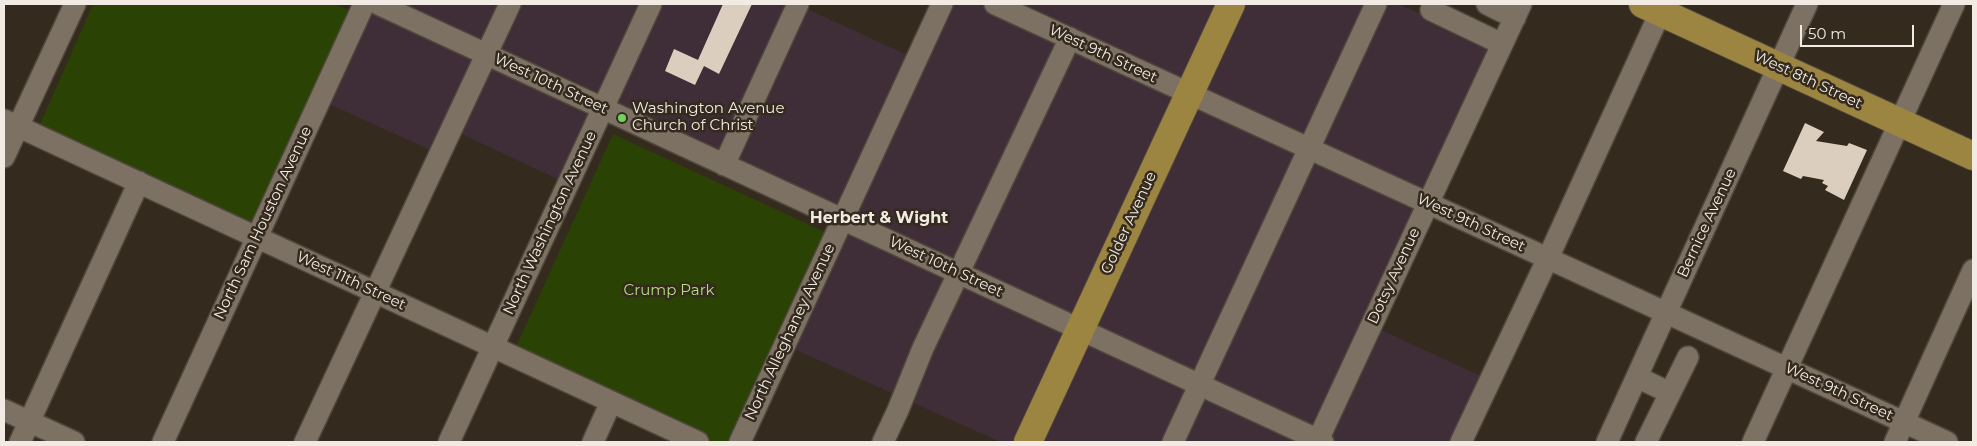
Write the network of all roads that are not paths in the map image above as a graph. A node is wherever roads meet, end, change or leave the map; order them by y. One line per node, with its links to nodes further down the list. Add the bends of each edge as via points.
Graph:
1 (75, 4): 24 (street)
2 (364, 4): 32 (street, North Sam Houston Avenue)
3 (378, 4): 19 (street, West 10th Street)
4 (510, 4): 19 (street)
5 (651, 4): 22 (street, North Washington Avenue)
6 (798, 4): 28 (street)
7 (942, 4): 31 (street, North Alleghaney Avenue)
8 (995, 4): 17 (street, West 9th Street)
9 (1231, 4): 21 (main road, Golder Avenue)
10 (1376, 4): 25 (street)
11 (1434, 4): 18 (street, via 1431,10)
12 (1487, 4): 16 (street)
13 (1808, 4): 20 (street, Bernice Avenue)
14 (1954, 4): 23 (street)
15 (1656, 6): 20 (main road, West 8th Street); 33 (street)
16 (1518, 11): 18 (street, Dotsy Avenue)
17 (1070, 38): 21 (street, West 9th Street); 35 (street)
18 (1502, 44): 30 (street, Dotsy Avenue)
19 (488, 55): 22 (street, West 10th Street); 36 (street)
20 (1779, 66): 23 (main road, West 8th Street); 37 (street, Bernice Avenue)
21 (1189, 93): 25 (street, West 9th Street); 38 (main road, Golder Avenue)
22 (603, 108): 28 (street, West 10th Street); 39 (street, North Washington Avenue)
23 (1900, 122): 26 (main road, West 8th Street); 41 (street)
24 (11, 123): 27 (street); 29 (street, West 11th Street)
25 (1310, 149): 30 (street, West 9th Street); 43 (street)
26 (1973, 156)
27 (4, 157)
28 (724, 164): 31 (street, West 10th Street)
29 (139, 182): 32 (street, West 11th Street); 47 (street)
30 (1428, 203): 33 (street, West 9th Street); 50 (street, Dotsy Avenue)
31 (842, 219): 35 (street, West 10th Street); 58 (street, North Alleghaney Avenue)
32 (257, 237): 36 (street, West 11th Street); 53 (street, North Sam Houston Avenue)
33 (1548, 258): 37 (street, West 9th Street); 62 (street)
34 (1973, 270): 48 (street)
35 (959, 274): 38 (street, West 10th Street); 59 (street)
36 (376, 292): 39 (street, West 11th Street); 54 (street)
37 (1666, 313): 41 (street, West 9th Street); 42 (street, Bernice Avenue)
38 (1080, 330): 43 (street, West 10th Street); 60 (main road, Golder Avenue)
39 (493, 347): 45 (street, West 11th Street); 55 (street, North Washington Avenue)
40 (1688, 357): 44 (street)
41 (1788, 369): 48 (street, West 9th Street); 64 (street)
42 (1637, 377): 44 (street); 49 (street, Bernice Avenue)
43 (1200, 385): 50 (street, West 10th Street); 61 (street)
44 (1670, 393): 63 (street)
45 (611, 402): 56 (street); 57 (street, West 11th Street)
46 (4, 410): 47 (street)
47 (30, 422): 51 (street); 52 (street)
48 (1904, 422): 65 (street); 66 (street, West 9th Street)
49 (1613, 440)
50 (1321, 441)
51 (20, 442)
52 (74, 442)
53 (163, 442)
54 (305, 442)
55 (449, 442)
56 (593, 442)
57 (698, 442)
58 (740, 442)
59 (883, 442)
60 (1028, 442)
61 (1174, 442)
62 (1461, 442)
63 (1646, 442)
64 (1753, 442)
65 (1895, 442)
66 (1947, 442)

